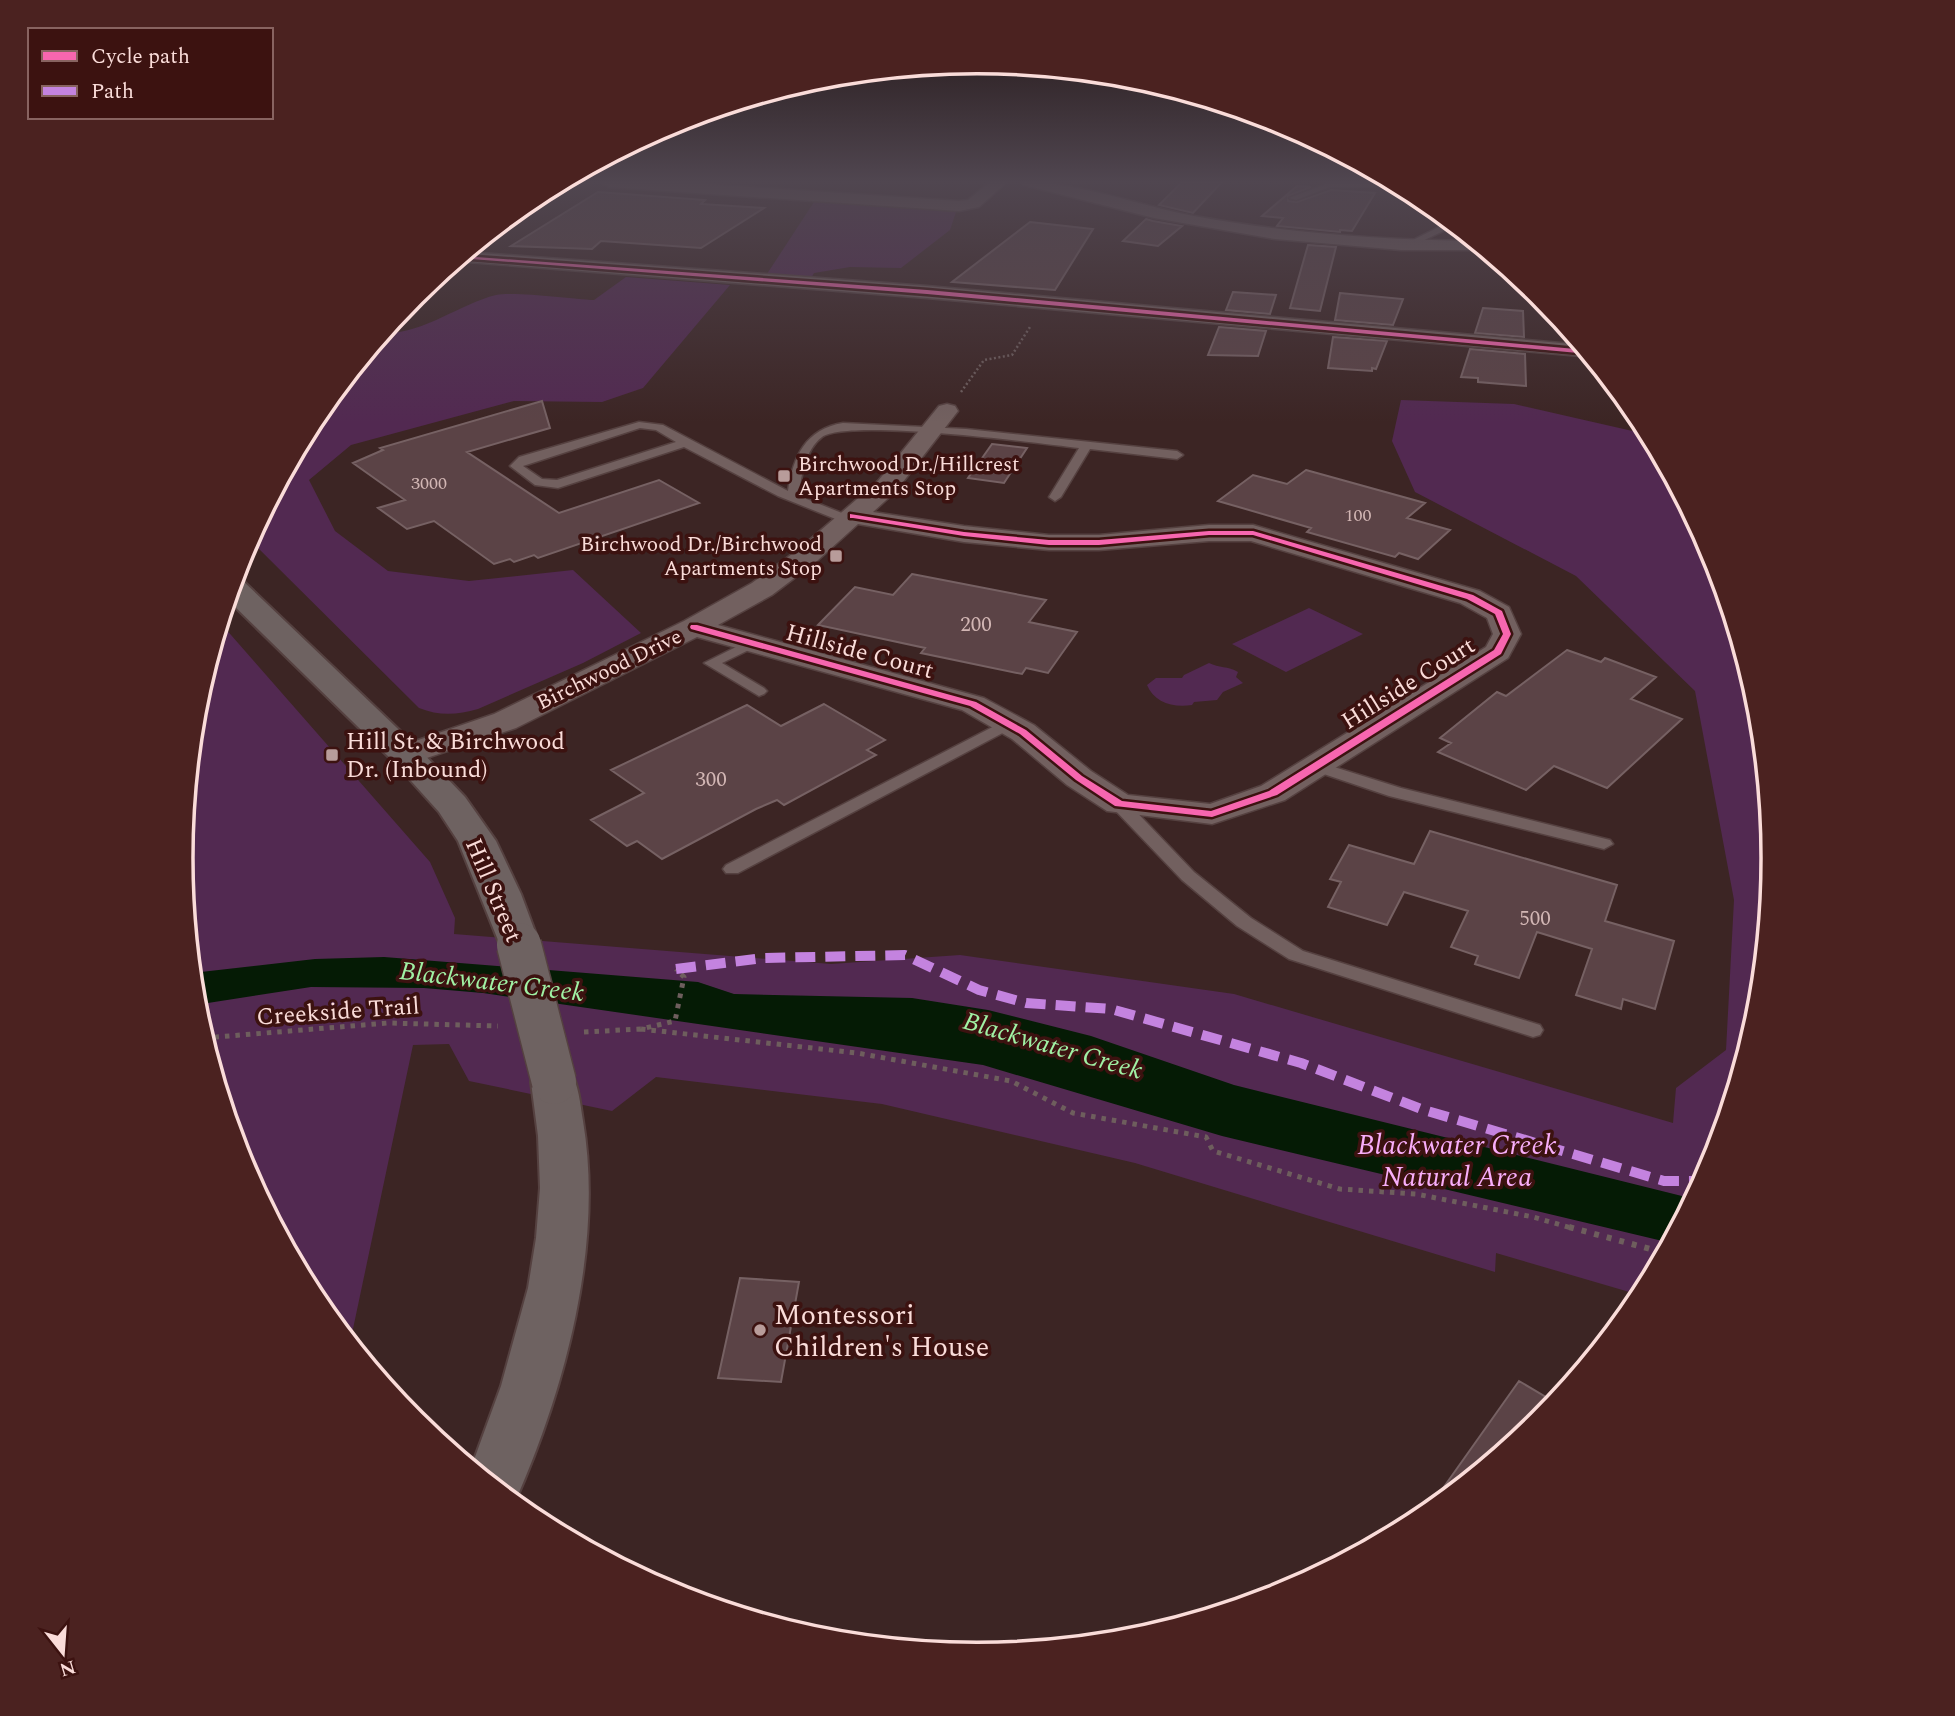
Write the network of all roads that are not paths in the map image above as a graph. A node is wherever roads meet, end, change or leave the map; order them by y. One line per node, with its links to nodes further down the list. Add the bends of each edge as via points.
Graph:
1 (526, 262): 2 (street, via 1028,301)
2 (1575, 351)
3 (947, 411): 4 (street, Birchwood Drive)
4 (931, 429): 6 (lane); 9 (lane, via 827,429 815,437 796,470); 10 (street, Birchwood Drive, via 887,486)
5 (685, 443): 5 (lane, via 659,427 639,425 516,466 539,482 558,484); 9 (lane)
6 (1086, 446): 7 (lane); 8 (lane)
7 (1177, 454)
8 (1055, 497)
9 (793, 498): 10 (lane)
10 (851, 518): 12 (street, Birchwood Drive, via 762,589); 17 (street, Hillside Court, via 998,539 1075,543 1223,531 1253,533 1470,597 1499,613 1507,634 1498,652)
11 (240, 593): 16 (street, Hill Street)
12 (694, 627): 13 (street, Hillside Court); 16 (street, Birchwood Drive, via 505,721)
13 (752, 643): 14 (lane, via 712,663); 15 (street, Hillside Court, via 973,704)
14 (760, 691)
15 (1008, 724): 18 (street, Hillside Court); 20 (lane)
16 (407, 755): 22 (street, Hill Street, bridge, via 477,841 501,894 519,945 561,1114 566,1195 559,1268 545,1335)
17 (1315, 766): 18 (street, Hillside Court, via 1273,793 1212,814); 19 (lane, via 1395,792)
18 (1119, 804): 21 (lane, via 1188,876 1244,922 1296,955)
19 (1604, 844)
20 (732, 869)
21 (1533, 1030)
22 (496, 1477)

